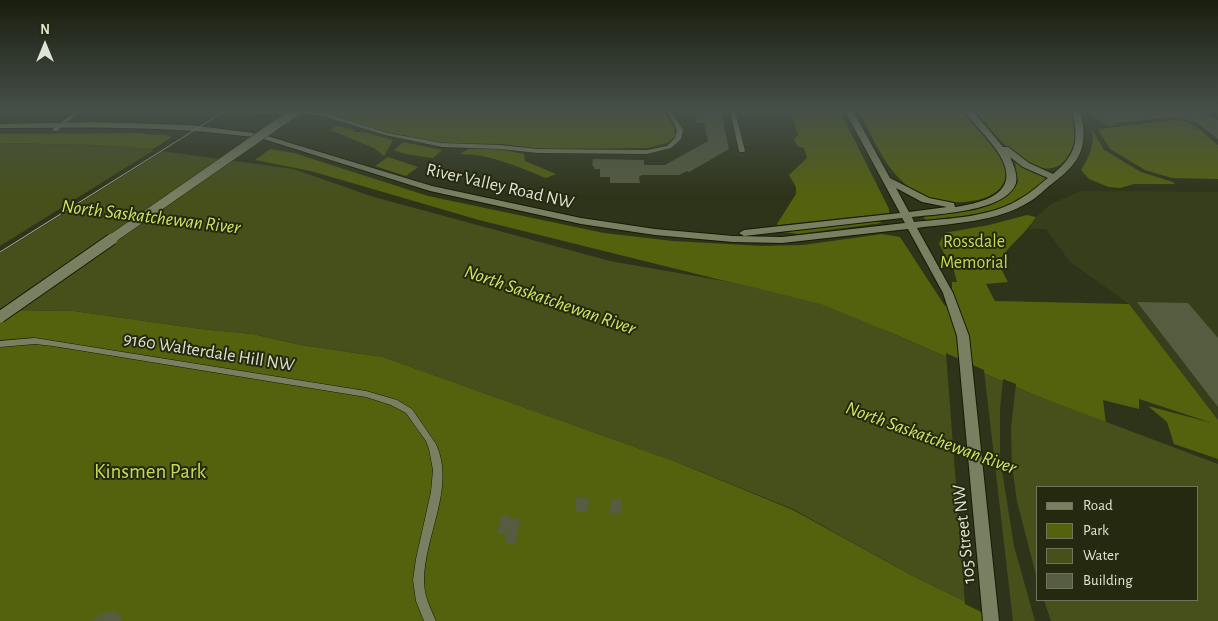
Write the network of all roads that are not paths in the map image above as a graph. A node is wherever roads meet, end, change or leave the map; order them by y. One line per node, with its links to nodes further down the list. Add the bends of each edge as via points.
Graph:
1 (253, 140): 19 (main road, bridge)
2 (270, 140): 18 (main road, River Valley Road NW, via 414,184 516,208 655,232)
3 (417, 140): 4 (street, via 538,151 641,152 664,148)
4 (676, 140)
5 (739, 140): 10 (street)
6 (866, 140): 14 (main road, 105 Street NW)
7 (994, 140): 9 (main road)
8 (1080, 140): 11 (main road, via 1076,155)
9 (997, 144): 12 (main road); 15 (main road, via 1009,160 1011,181 1000,196)
10 (742, 151)
11 (1068, 166): 12 (main road, via 1052,170); 13 (main road, River Valley Road NW)
12 (1031, 168): 13 (main road)
13 (1055, 178): 17 (main road, River Valley Road NW, via 1026,200 1002,211)
14 (886, 179): 15 (main road, via 927,201 948,205); 16 (main road, 105 Street NW)
15 (980, 204): 16 (main road, River Valley Road NW)
16 (906, 214): 17 (main road, 105 Street NW); 18 (main road, River Valley Road NW)
17 (912, 226): 18 (main road, River Valley Road NW, via 782,240); 22 (main road, 105 Street NW, via 948,293 963,336)
18 (705, 236)
19 (0, 317)
20 (0, 344): 21 (street, 9160 Walterdale Hill NW, via 53,343 366,394 409,411 434,449 437,466 436,490 419,574 419,595)
21 (430, 621)
22 (991, 621)

